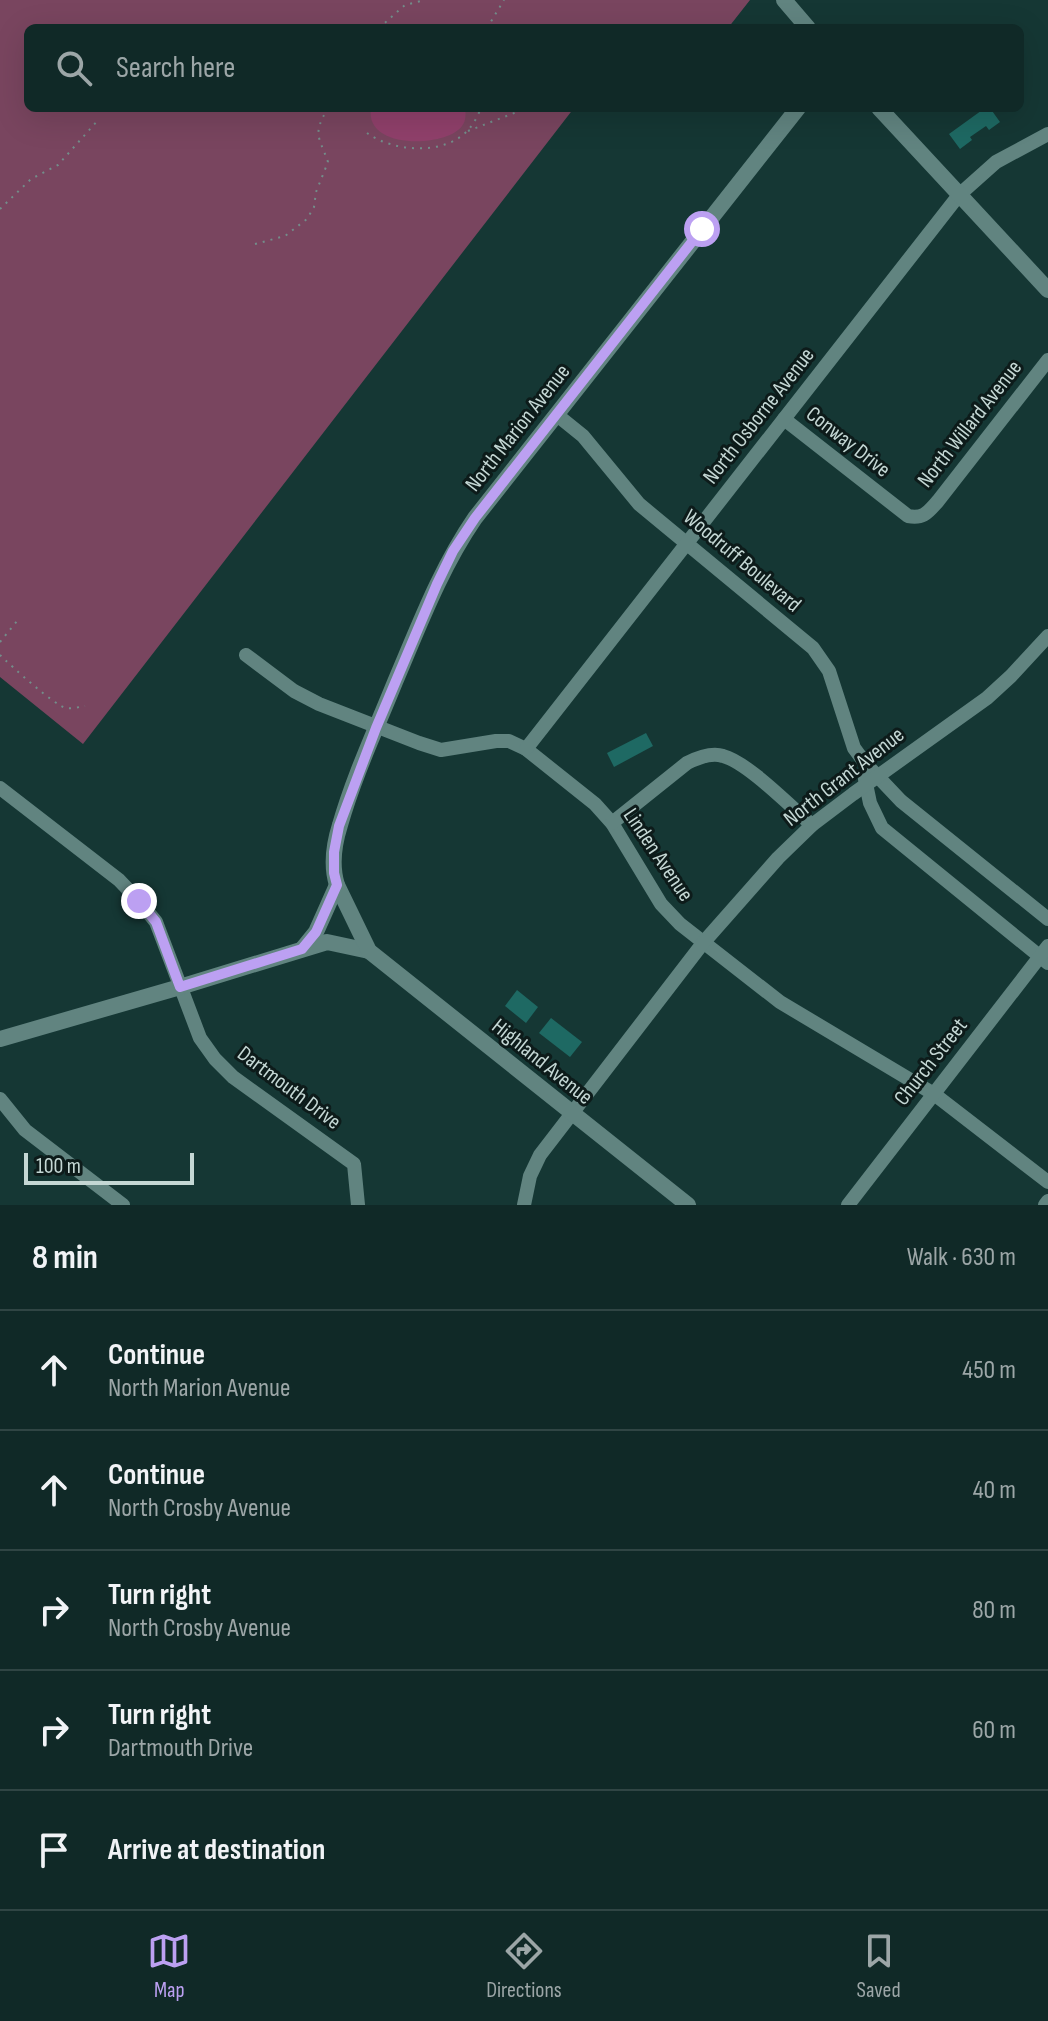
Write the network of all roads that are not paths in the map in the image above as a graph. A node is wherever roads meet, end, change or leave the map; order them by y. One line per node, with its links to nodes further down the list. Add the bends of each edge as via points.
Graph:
1 (784, 0): 2 (street)
2 (805, 24)
3 (795, 112): 9 (street, North Marion Avenue)
4 (883, 112): 6 (street)
5 (1048, 134): 6 (street, North Osborne Avenue, via 996,162)
6 (959, 195): 7 (street); 10 (street, North Osborne Avenue)
7 (1048, 290)
8 (1048, 360): 11 (street, North Willard Avenue)
9 (557, 415): 12 (street, Woodruff Boulevard, via 583,436 639,504); 15 (street, North Marion Avenue, via 453,551)
10 (784, 419): 11 (street, Conway Drive, via 908,516); 12 (street, North Osborne Avenue)
11 (927, 514)
12 (687, 543): 16 (street, North Osborne Avenue); 17 (street, Woodruff Boulevard, via 813,648 829,671 854,748)
13 (1048, 636): 17 (street, North Grant Avenue, via 987,698)
14 (246, 655): 15 (street, Linden Avenue, via 294,691)
15 (376, 728): 16 (street, Linden Avenue, via 441,750 496,741); 21 (street, North Marion Avenue, via 339,826 334,852)
16 (526, 749): 19 (street, Linden Avenue)
17 (872, 780): 20 (street, North Grant Avenue); 22 (street); 26 (street, Woodruff Boulevard, via 870,803 882,828)
18 (0, 788): 27 (street, Dartmouth Drive, via 139,901 156,922)
19 (612, 823): 20 (street, via 687,763 720,754); 23 (street, Linden Avenue, via 661,904)
20 (812, 825): 23 (street, North Grant Avenue)
21 (337, 885): 24 (street, via 316,932); 25 (street, North Marion Avenue)
22 (1048, 919)
23 (703, 943): 29 (street, Linden Avenue, via 780,1002); 31 (street, North Grant Avenue)
24 (302, 949): 25 (street, via 327,942); 27 (street)
25 (369, 951): 31 (street, Highland Avenue)
26 (1045, 955): 29 (street, Church Street)
27 (180, 987): 28 (street); 34 (street, Dartmouth Drive, via 200,1038 215,1059 354,1164)
28 (0, 1039)
29 (934, 1094): 32 (street, Linden Avenue); 37 (street, Church Street)
30 (0, 1099): 33 (street, via 25,1130)
31 (572, 1114): 35 (street, North Grant Avenue, via 540,1155); 36 (street, Highland Avenue)
32 (1048, 1182)
33 (123, 1205)
34 (358, 1205)
35 (524, 1205)
36 (688, 1205)
37 (848, 1205)

